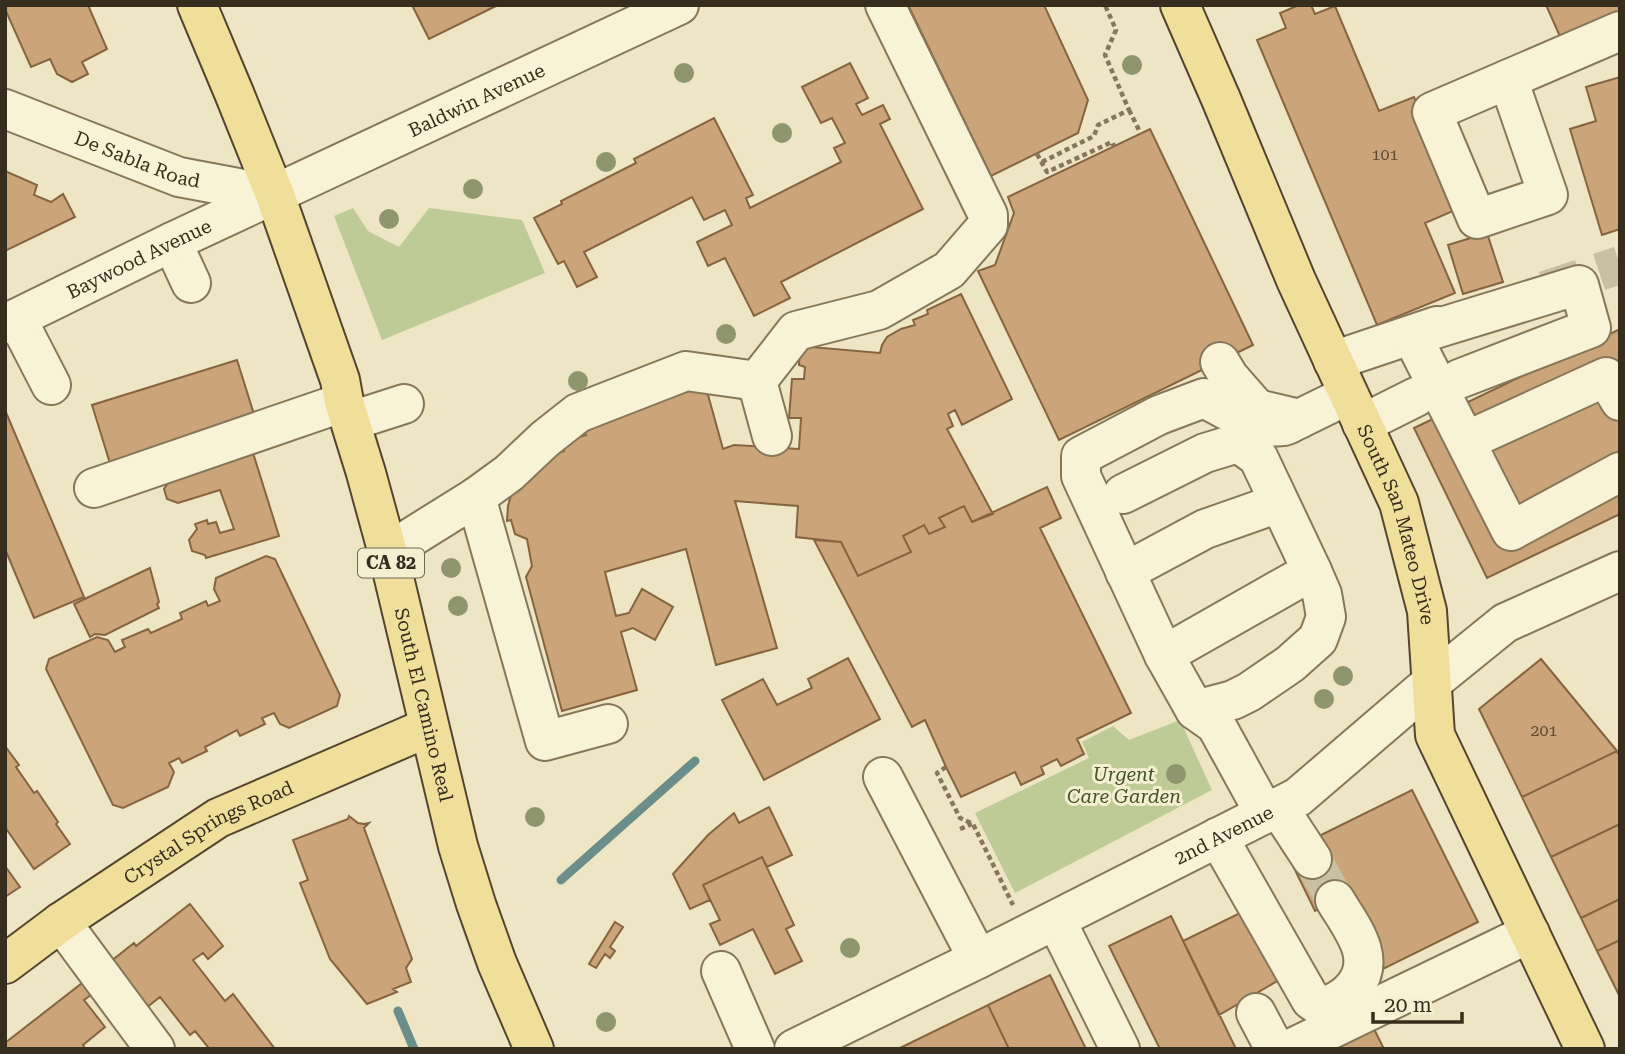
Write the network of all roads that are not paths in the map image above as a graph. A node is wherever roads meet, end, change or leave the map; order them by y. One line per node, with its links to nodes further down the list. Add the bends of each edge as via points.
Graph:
1 (197, 5): 8 (main road, CA 82)
2 (679, 5): 8 (street, Baldwin Avenue)
3 (885, 5): 15 (street, via 988,215 988,225 949,270 879,310 796,331)
4 (1180, 5): 17 (main road, South San Mateo Drive)
5 (1620, 31): 6 (street)
6 (1508, 79)
7 (5, 108): 8 (street, De Sabla Road, via 179,177)
8 (275, 195): 9 (street, Baywood Avenue); 21 (main road, South El Camino Real / CA 82)
9 (172, 242): 10 (street); 12 (street, Baywood Avenue)
10 (191, 283)
11 (1542, 291): 17 (street)
12 (11, 322): 16 (street)
13 (1220, 362): 22 (street, via 1257,409)
14 (1460, 379): 24 (street, via 1591,328 1579,285 1412,336)
15 (757, 381): 23 (street); 28 (street, via 686,371 578,413)
16 (51, 385)
17 (1348, 393): 18 (street); 22 (street); 36 (main road, South San Mateo Drive, via 1399,503 1427,611)
18 (1416, 397)
19 (1620, 401): 24 (street, via 1605,377)
20 (404, 404): 21 (street)
21 (347, 412): 27 (street); 31 (main road, South El Camino Real / CA 82)
22 (1299, 419): 30 (street, via 1285,426 1263,425 1204,398 1094,441 1081,476)
23 (772, 436)
24 (1466, 441): 26 (street, via 1511,531)
25 (1221, 464): 30 (street)
26 (1620, 472)
27 (94, 488)
28 (476, 497): 31 (street); 38 (street, via 545,741)
29 (1279, 503): 30 (street, via 1258,457 1238,443 1205,453); 32 (street); 34 (street, via 1205,529)
30 (1112, 507): 34 (street)
31 (388, 552): 39 (main road, South El Camino Real / CA 82)
32 (1312, 571): 35 (street); 37 (street, via 1326,617 1318,639 1249,692)
33 (1620, 571): 36 (street, 2nd Avenue, via 1504,623)
34 (1125, 572): 35 (street)
35 (1164, 655): 37 (street)
36 (1431, 683): 41 (street, 2nd Avenue, via 1298,797); 46 (main road, South San Mateo Drive, via 1435,735)
37 (1195, 710): 41 (street, via 1216,725)
38 (608, 724)
39 (429, 727): 45 (main road, Crystal Springs Road, via 218,818); 53 (main road, South El Camino Real / CA 82, via 476,904)
40 (883, 777): 47 (street)
41 (1251, 820): 42 (street); 44 (street, 2nd Avenue); 51 (street)
42 (1312, 859)
43 (1335, 900): 51 (street, via 1358,940 1363,972 1345,996 1321,1007)
44 (1056, 919): 47 (street, 2nd Avenue); 56 (street)
45 (61, 922): 48 (main road, Crystal Springs Road); 52 (street)
46 (1530, 933): 51 (street); 59 (main road, South San Mateo Drive)
47 (978, 959): 55 (street, 2nd Avenue)
48 (5, 964)
49 (721, 971): 54 (street)
50 (1256, 1013): 57 (street)
51 (1320, 1018): 58 (street)
52 (155, 1049)
53 (534, 1049)
54 (755, 1049)
55 (794, 1049)
56 (1119, 1049)
57 (1276, 1049)
58 (1290, 1049)
59 (1586, 1049)

